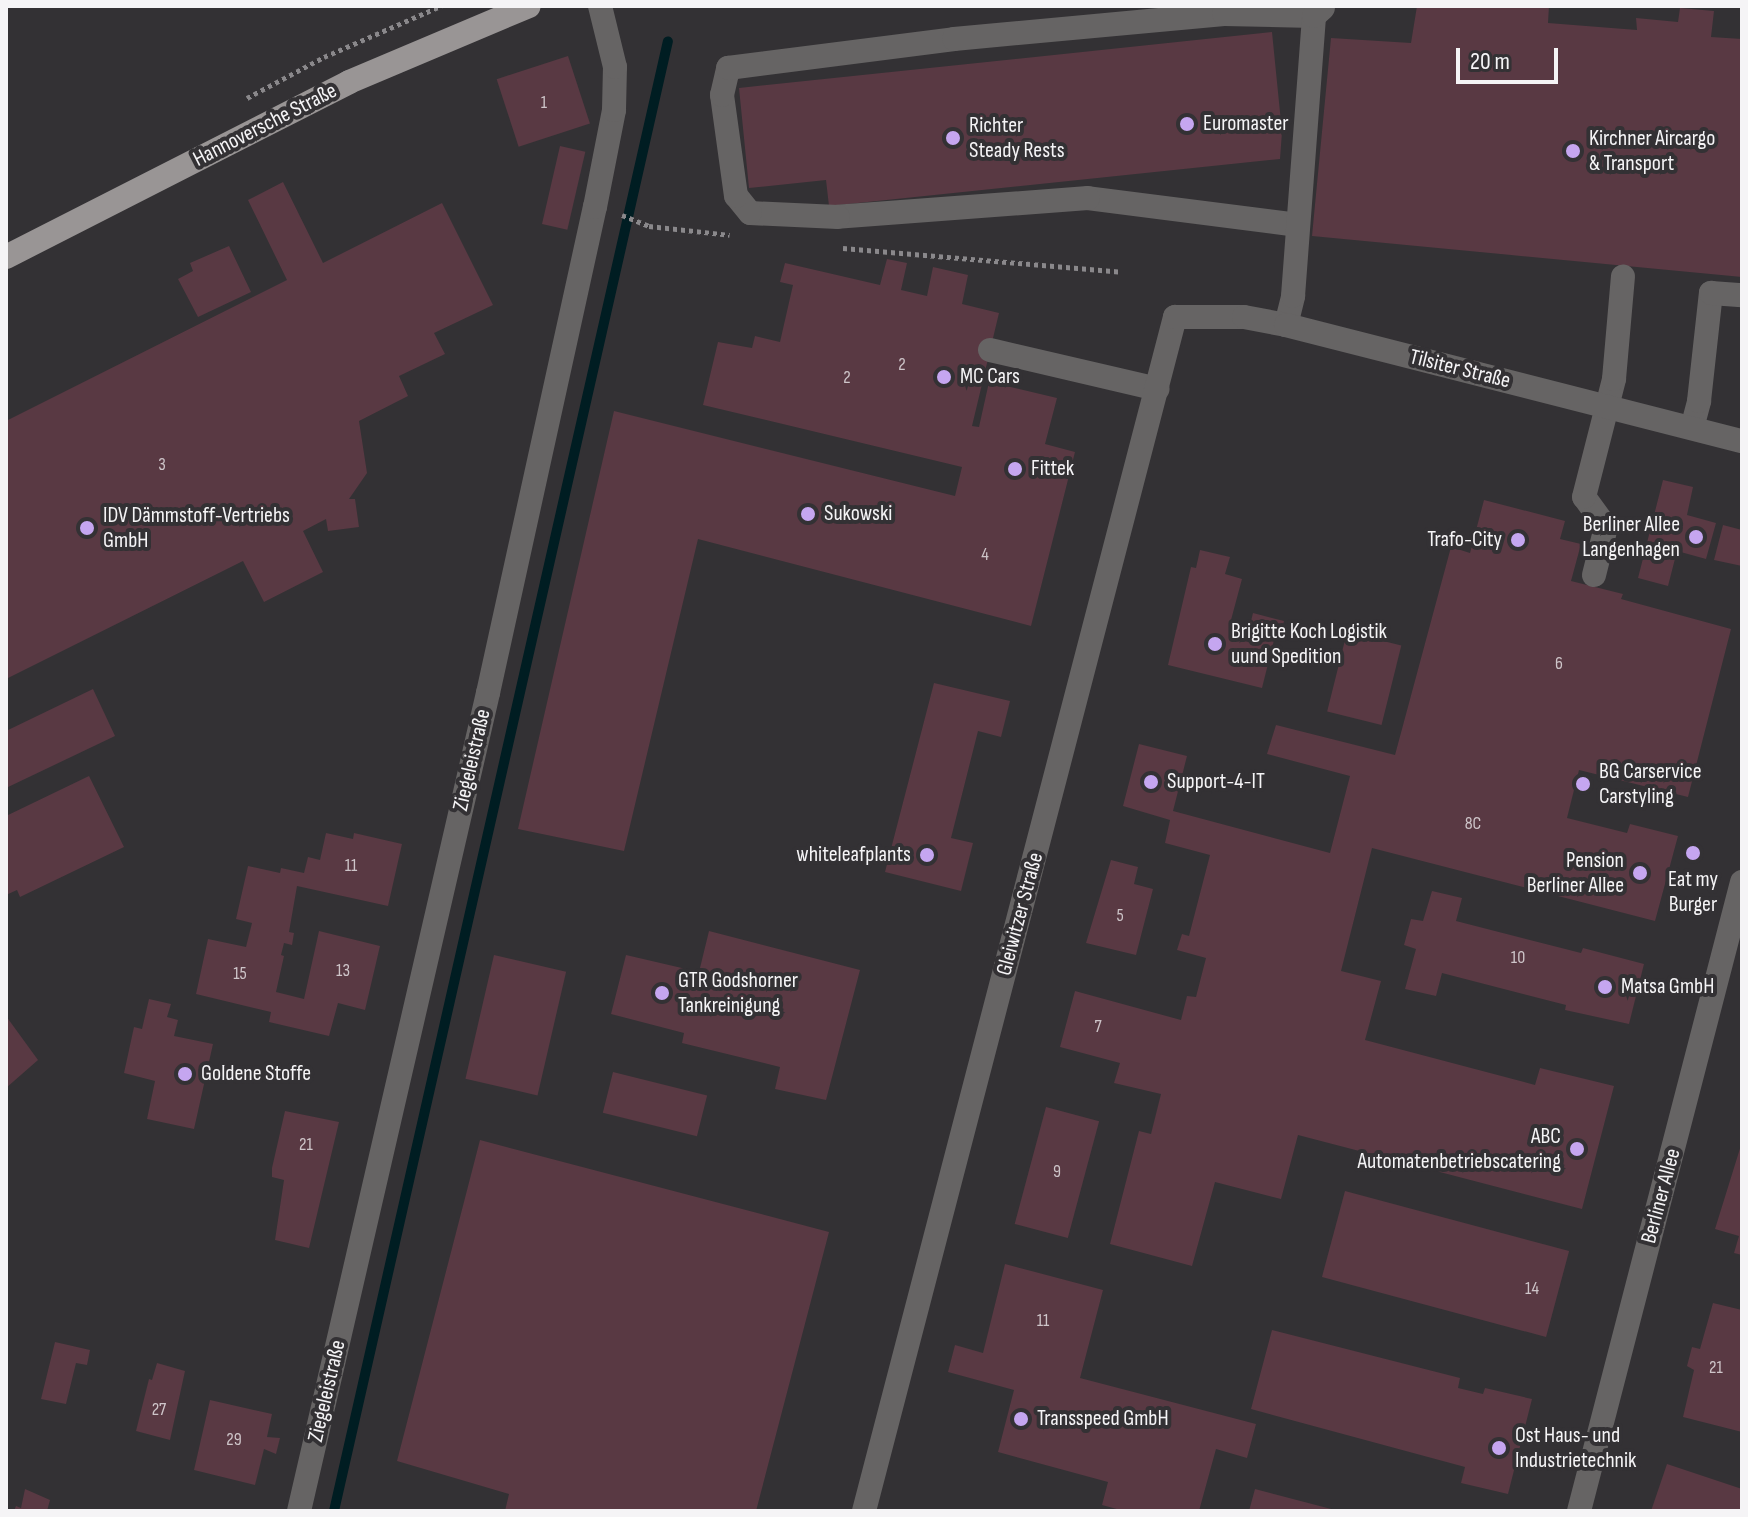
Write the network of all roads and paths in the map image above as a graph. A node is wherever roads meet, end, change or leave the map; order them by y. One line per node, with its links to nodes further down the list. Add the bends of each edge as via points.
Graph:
1 (529, 6): 8 (main road, Hannoversche Straße, via 349,82)
2 (600, 6): 21 (street, Ziegeleistraße, via 615,67 614,110 488,693)
3 (1320, 11): 5 (street); 5 (street, via 1224,14 954,39 728,68 722,95 736,196 750,213 838,217 1088,198)
4 (636, 221): 6 (path)
5 (1298, 225): 13 (street)
6 (741, 237)
7 (834, 247): 9 (path)
8 (6, 257)
9 (1121, 272)
10 (1623, 276): 16 (street)
11 (1742, 295): 17 (street, via 1711,293)
12 (1175, 317): 13 (street, Tilsiter Straße, via 1244,317); 15 (street, Gleiwitzer Straße)
13 (1286, 325): 16 (street, Tilsiter Straße)
14 (990, 350): 15 (street)
15 (1158, 389): 22 (street, Gleiwitzer Straße)
16 (1607, 406): 17 (street, Tilsiter Straße); 19 (street, via 1584,497 1606,527)
17 (1692, 428): 18 (street, Tilsiter Straße)
18 (1742, 441)
19 (1594, 575)
20 (1742, 882): 23 (street, Berliner Allee)
21 (299, 1511)
22 (864, 1511)
23 (1579, 1511)

